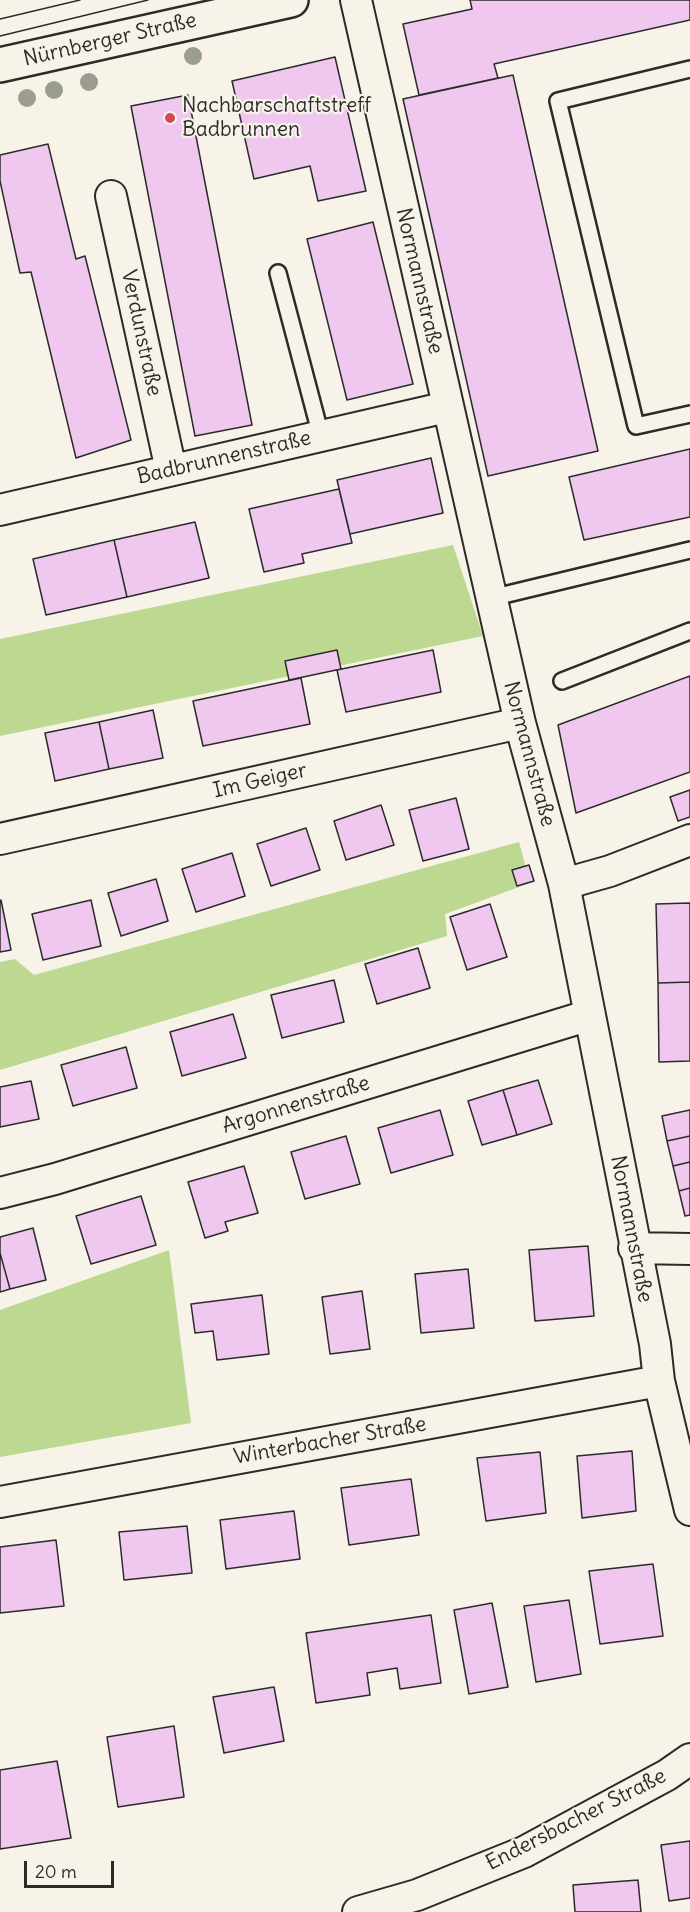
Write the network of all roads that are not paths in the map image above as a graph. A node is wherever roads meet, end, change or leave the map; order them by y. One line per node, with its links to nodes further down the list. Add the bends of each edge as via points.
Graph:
1 (291, 0): 3 (main road, Nürnberger Straße)
2 (356, 0): 7 (street, Normannstraße)
3 (0, 65)
4 (690, 69): 8 (lane, via 558,101 636,426)
5 (111, 196): 10 (street, Verdunstraße)
6 (278, 273): 9 (lane)
7 (447, 407): 9 (street, Badbrunnenstraße); 13 (street, Normannstraße)
8 (690, 414)
9 (321, 436): 10 (street, Badbrunnenstraße)
10 (171, 470): 11 (street, Badbrunnenstraße)
11 (0, 510)
12 (690, 550): 13 (lane)
13 (491, 598): 16 (street, Normannstraße)
14 (690, 631): 15 (lane)
15 (562, 681)
16 (520, 723): 17 (street, Im Geiger); 19 (street, Normannstraße)
17 (0, 839)
18 (690, 840): 19 (street)
19 (564, 884): 20 (street, Normannstraße)
20 (590, 1015): 21 (street, Argonnenstraße, via 55,1179); 22 (street, Normannstraße)
21 (0, 1192)
22 (634, 1248): 23 (street); 24 (street, Normannstraße)
23 (690, 1249)
24 (659, 1381): 25 (street, Winterbacher Straße); 26 (street, Normannstraße)
25 (0, 1502)
26 (690, 1510)
27 (690, 1759): 28 (street, Endersbacher Straße, via 524,1852 417,1895)
28 (358, 1912)

